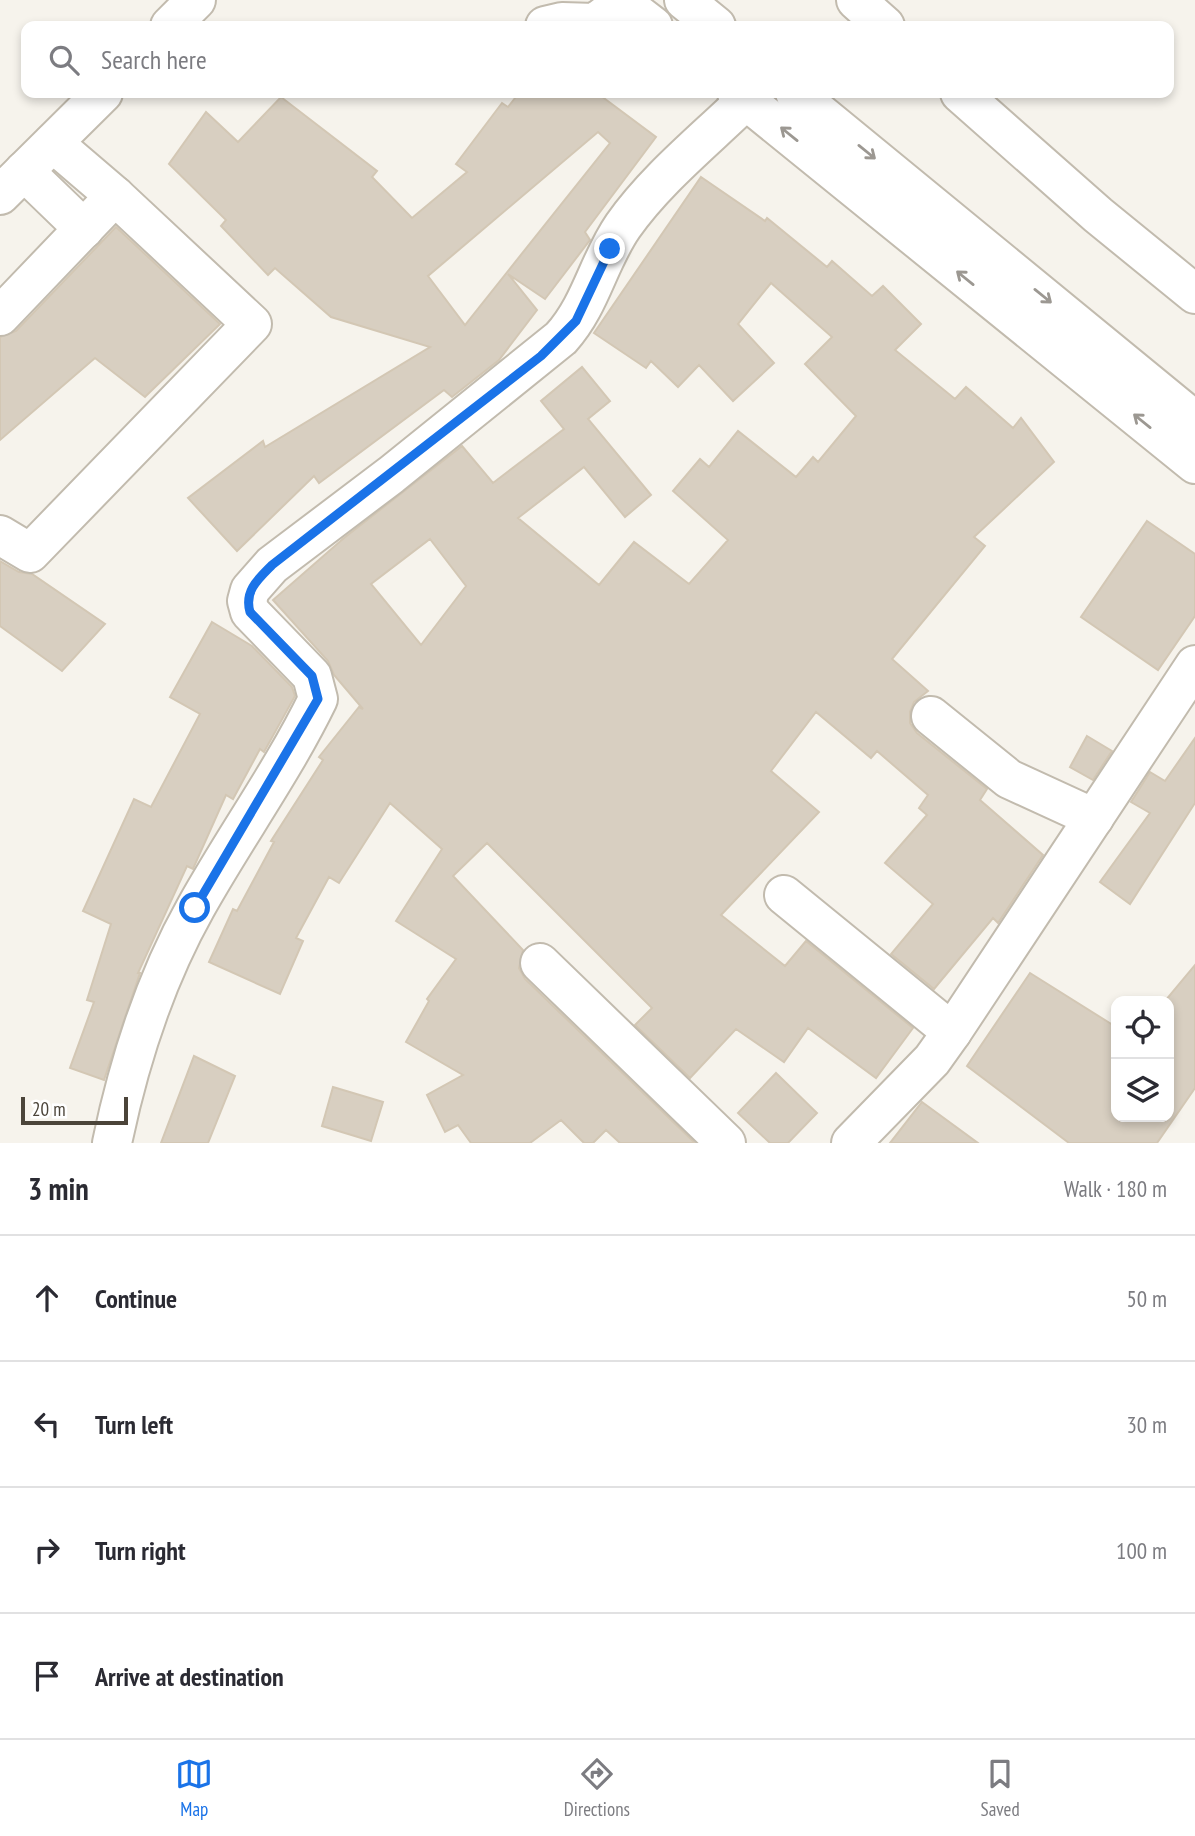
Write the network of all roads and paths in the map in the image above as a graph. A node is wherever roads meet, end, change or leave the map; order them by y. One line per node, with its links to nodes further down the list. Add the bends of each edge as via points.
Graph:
1 (196, 0): 5 (street)
2 (684, 0): 8 (street)
3 (856, 0): 9 (street)
4 (621, 1): 6 (street); 7 (street)
5 (175, 21)
6 (597, 21)
7 (647, 21)
8 (710, 21)
9 (879, 21)
10 (98, 98): 15 (street)
11 (740, 98): 30 (street, via 623,226 576,321 561,338 272,565 250,590 250,612 312,676 318,699 162,973 123,1093)
12 (744, 98): 22 (street, one-way to 12)
13 (801, 98): 21 (street, one-way to 21)
14 (966, 98): 19 (street)
15 (53, 143): 16 (street); 17 (street)
16 (12, 183): 18 (street)
17 (115, 196): 18 (street); 23 (street, via 252,324 30,553)
18 (84, 229): 20 (street)
19 (1195, 293)
20 (0, 316)
21 (1195, 421)
22 (1195, 464)
23 (0, 535)
24 (1195, 665): 26 (street)
25 (931, 716): 26 (street, via 1009,779)
26 (1094, 818): 29 (street)
27 (784, 895): 29 (street)
28 (540, 963): 31 (street)
29 (952, 1032): 32 (street, via 932,1060)
30 (112, 1143)
31 (726, 1143)
32 (851, 1143)

